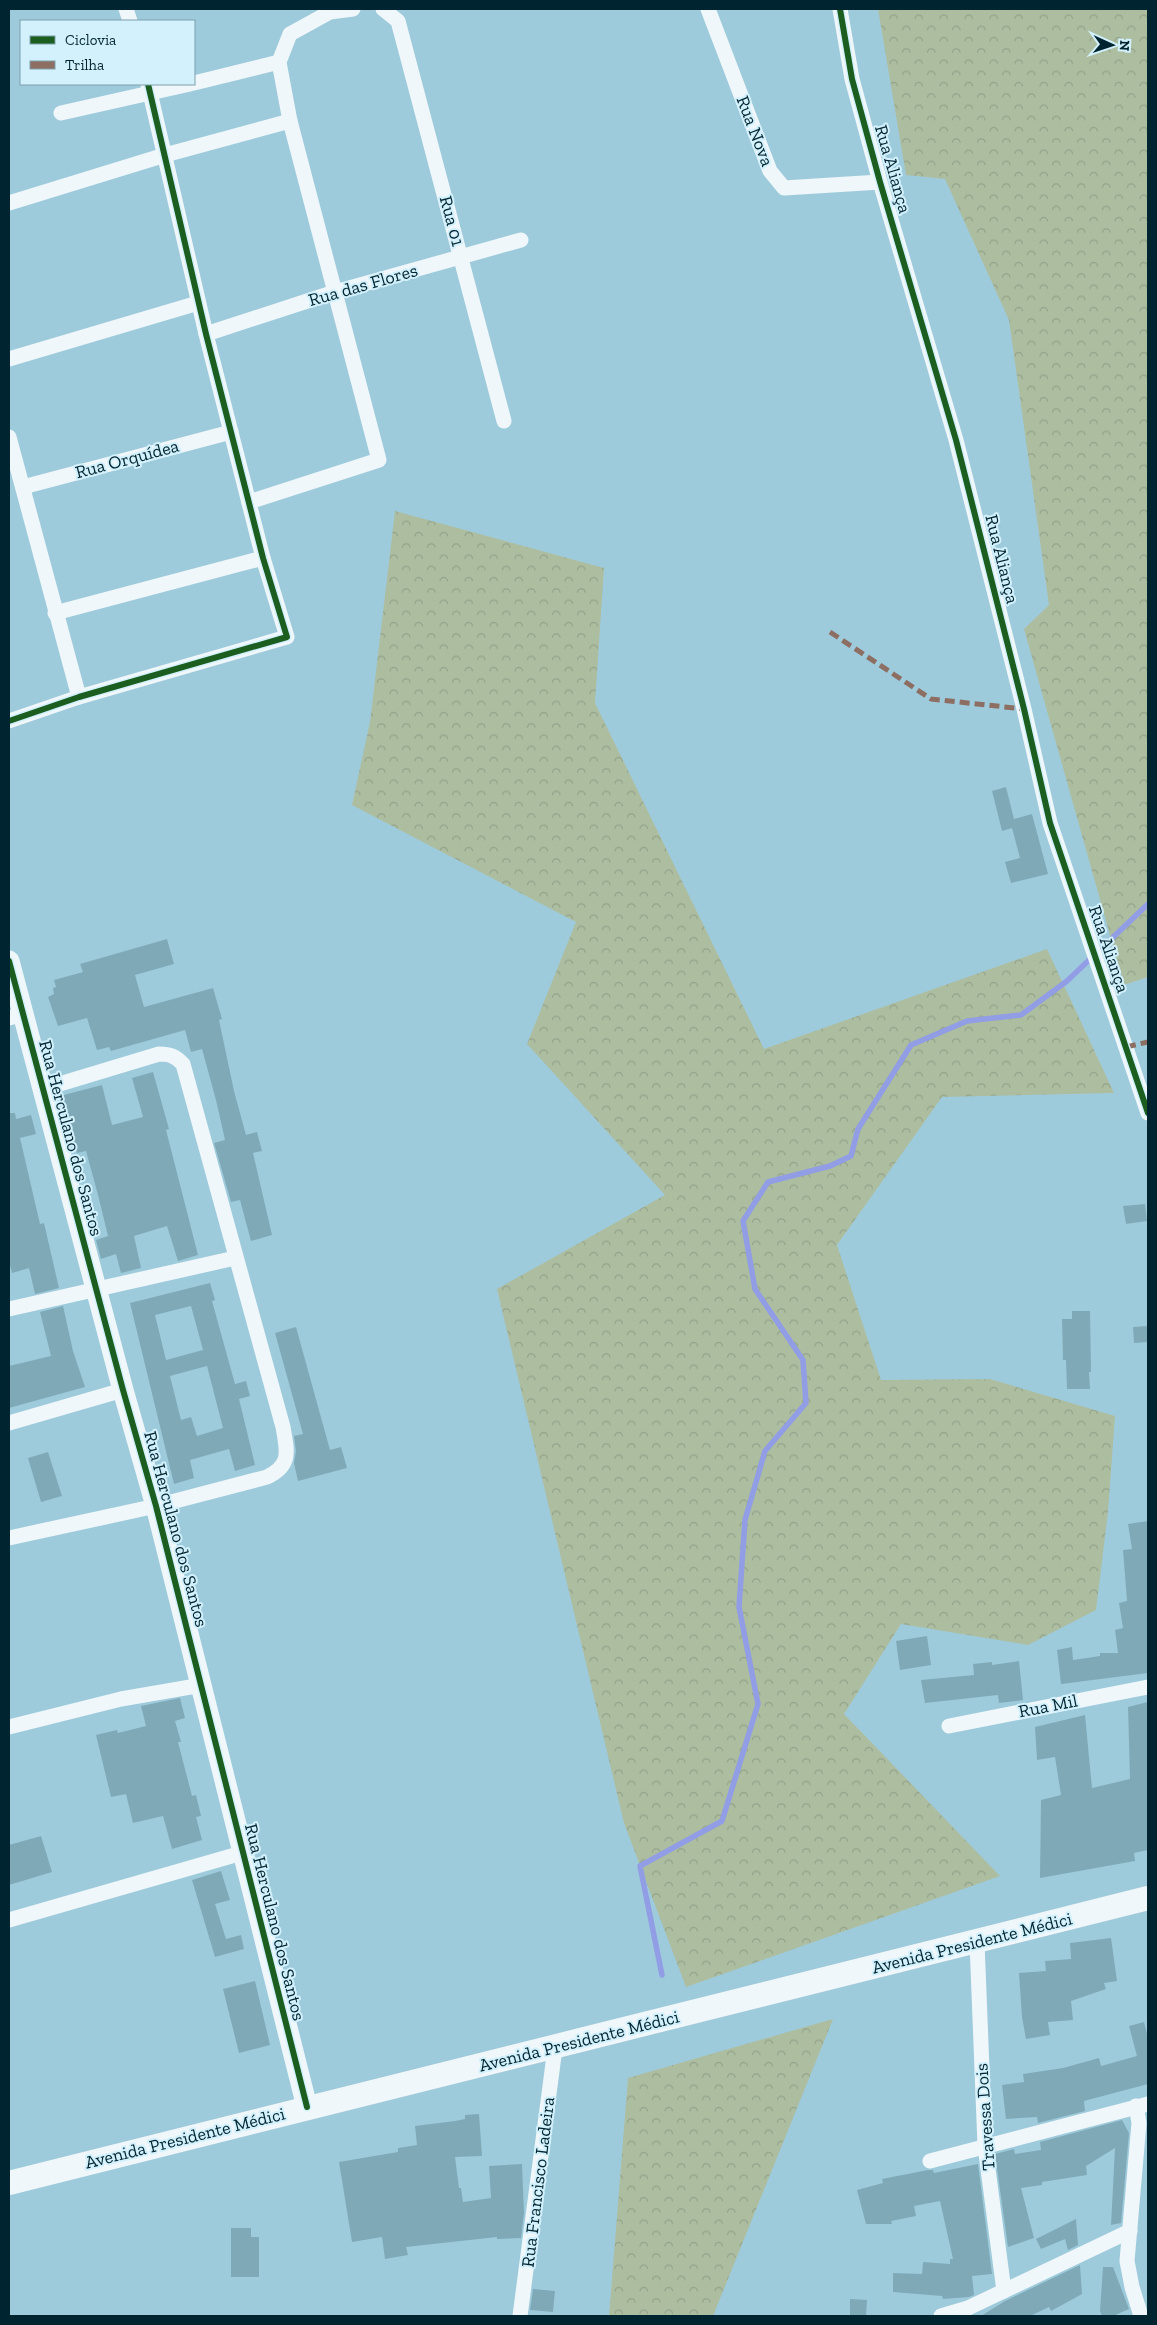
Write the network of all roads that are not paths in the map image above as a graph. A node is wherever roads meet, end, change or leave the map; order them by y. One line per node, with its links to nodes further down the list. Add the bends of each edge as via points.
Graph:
1 (353, 9): 5 (street, via 330,12 290,34)
2 (383, 9): 15 (street, Rua 01, via 398,20)
3 (708, 9): 12 (street, Rua Nova, via 770,171 784,188)
4 (840, 9): 12 (street, Rua Aliança, via 852,79)
5 (279, 62): 6 (street); 10 (street)
6 (195, 83)
7 (180, 85): 8 (street)
8 (149, 88): 9 (street); 11 (street)
9 (61, 113)
10 (290, 121): 11 (street); 16 (street)
11 (165, 155): 13 (street); 17 (street)
12 (880, 182): 32 (street, Rua Aliança, via 956,440 1050,823)
13 (9, 203)
14 (522, 240): 15 (street, Rua das Flores)
15 (461, 256): 16 (street, Rua das Flores); 20 (street, Rua 01)
16 (335, 292): 18 (street, Rua das Flores); 24 (street, via 379,460)
17 (198, 303): 18 (street); 19 (street)
18 (206, 334): 21 (street)
19 (9, 359)
20 (504, 421)
21 (231, 432): 23 (street, Rua Orquídea); 24 (street)
22 (9, 437): 23 (street)
23 (23, 487): 26 (street)
24 (249, 502): 25 (street)
25 (264, 558): 26 (street); 27 (street, via 287,637)
26 (55, 613): 27 (street)
27 (79, 698): 28 (street)
28 (9, 721)
29 (9, 961): 30 (street, Rua Herculano dos Santos)
30 (16, 1016): 31 (street, Rua Herculano dos Santos)
31 (43, 1088): 33 (street, via 159,1054 176,1057 183,1064); 34 (street, Rua Herculano dos Santos)
32 (1148, 1114)
33 (235, 1258): 34 (street); 38 (street, via 283,1427 287,1454 278,1472 267,1477)
34 (96, 1290): 35 (street); 36 (street, Rua Herculano dos Santos)
35 (9, 1309)
36 (123, 1390): 37 (street); 38 (street, Rua Herculano dos Santos)
37 (9, 1423)
38 (156, 1506): 39 (street); 40 (street, Rua Herculano dos Santos)
39 (9, 1538)
40 (202, 1685): 43 (street, via 121,1700); 44 (street, Rua Herculano dos Santos)
41 (1148, 1687): 42 (street, Rua Mil)
42 (949, 1726)
43 (9, 1727)
44 (242, 1853): 46 (street); 50 (street, Rua Herculano dos Santos)
45 (1148, 1898): 47 (main road, Avenida Presidente Médici)
46 (9, 1920)
47 (977, 1942): 48 (main road, Avenida Presidente Médici); 51 (street, Travessa Dois)
48 (555, 2048): 50 (main road, Avenida Presidente Médici); 56 (street, Rua Francisco Ladeira)
49 (1142, 2105): 51 (street); 54 (street)
50 (307, 2107): 53 (main road, Avenida Presidente Médici)
51 (985, 2146): 52 (street); 55 (street, Travessa Dois)
52 (930, 2161)
53 (9, 2183)
54 (1130, 2231): 55 (street); 58 (street, via 1127,2261)
55 (1004, 2291): 57 (street, via 968,2308)
56 (520, 2316)
57 (941, 2316)
58 (1141, 2316)

